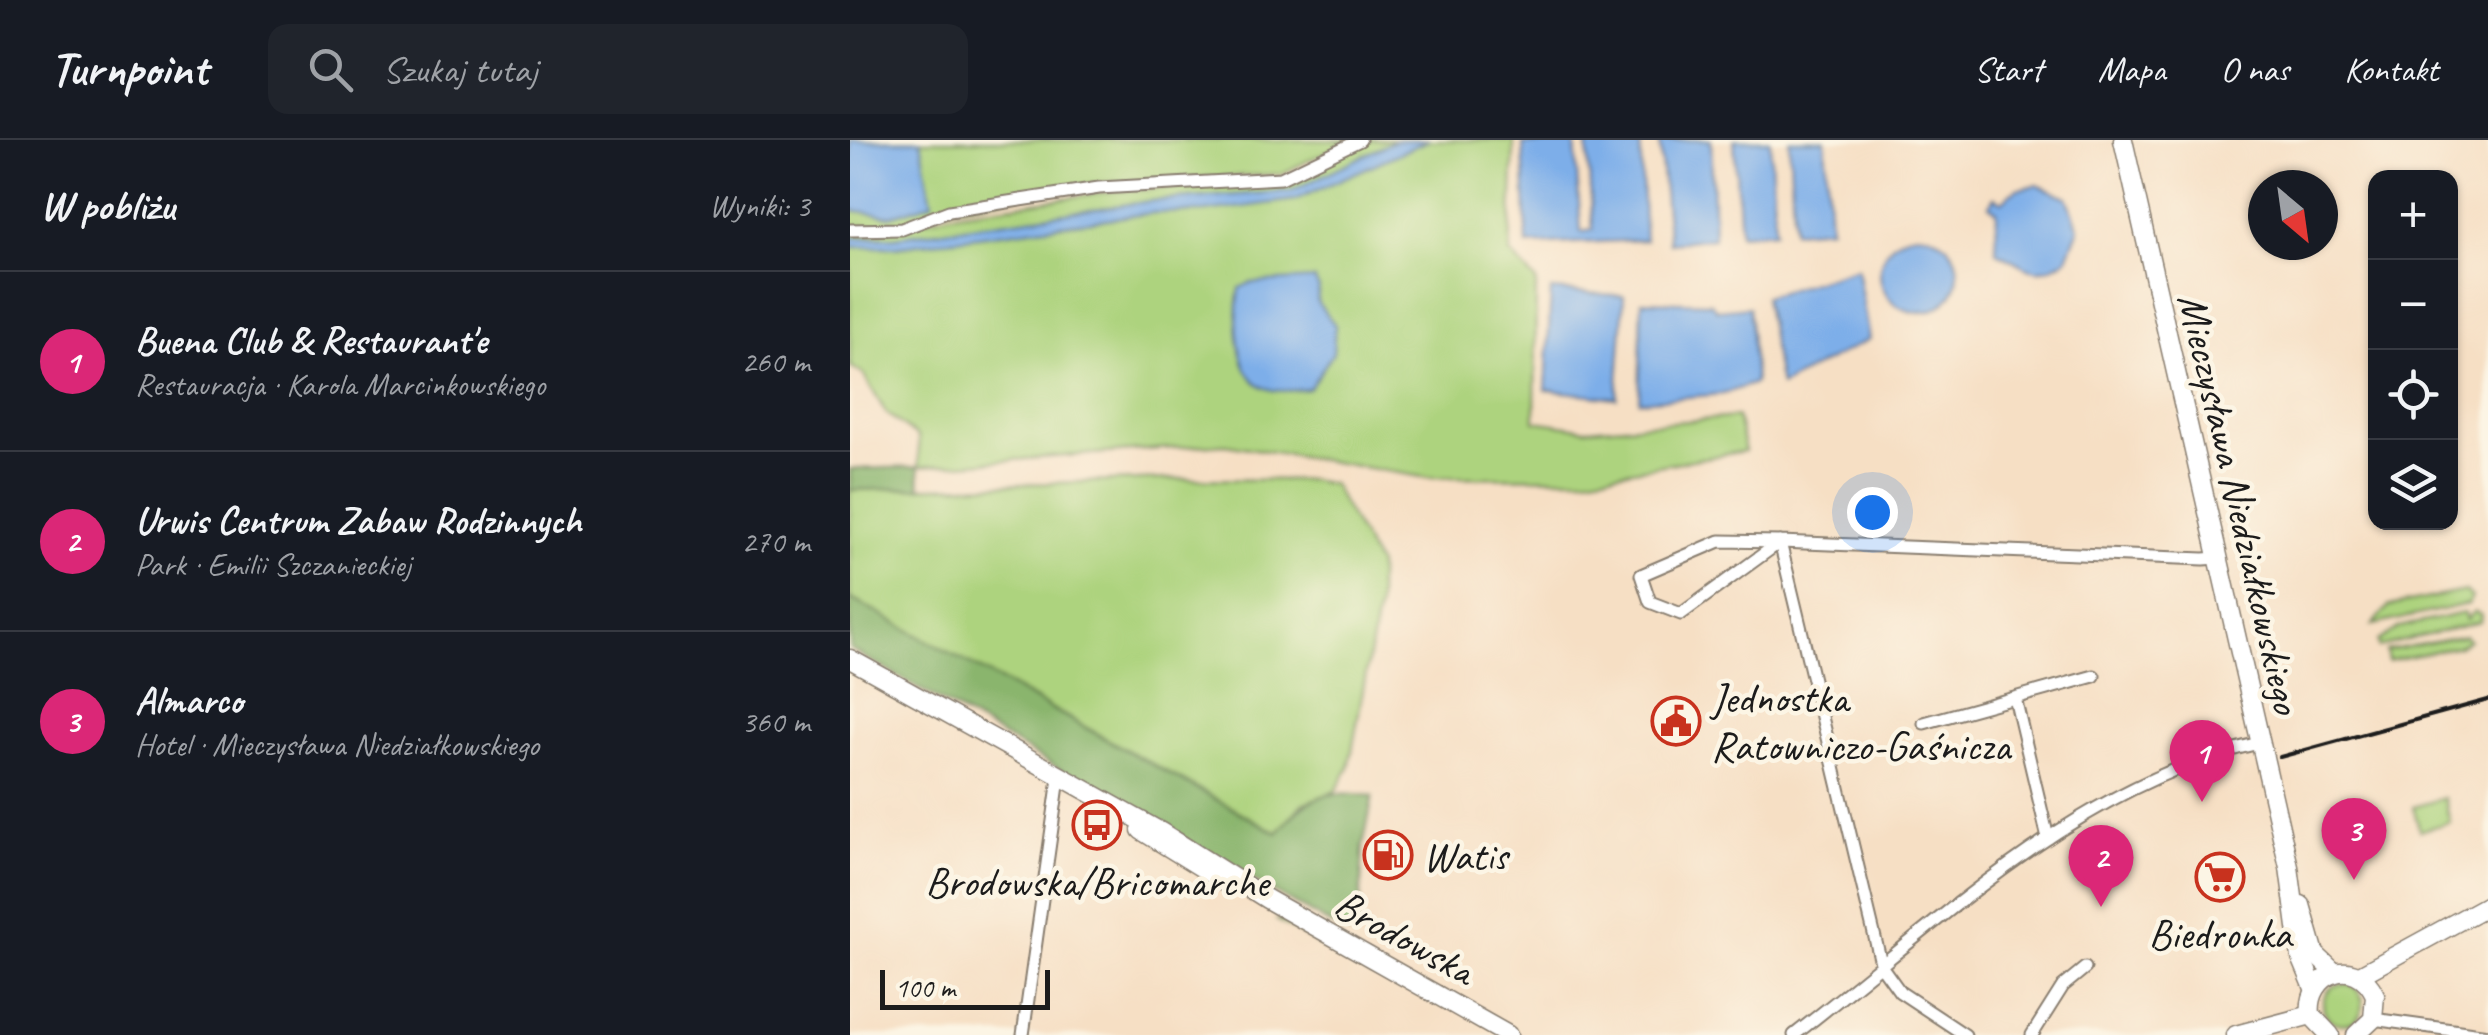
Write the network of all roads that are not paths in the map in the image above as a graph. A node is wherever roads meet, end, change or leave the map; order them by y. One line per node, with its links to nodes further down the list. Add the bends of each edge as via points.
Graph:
1 (1360, 140): 3 (street, via 1282,178 1099,188 948,211 902,229)
2 (2122, 140): 5 (street, Mieczysława Niedziałkowskiego)
3 (850, 230)
4 (1780, 542): 4 (street, via 1720,541 1641,576 1650,602 1681,614); 5 (street); 15 (street)
5 (2218, 558): 10 (street, Mieczysława Niedziałkowskiego)
6 (850, 659): 11 (street, Brodowska)
7 (2094, 676): 8 (street)
8 (2015, 698): 9 (street); 12 (street)
9 (1924, 723)
10 (2259, 743): 12 (street, via 2147,780); 13 (street, Mieczysława Niedziałkowskiego)
11 (1059, 778): 22 (street); 23 (street, Brodowska)
12 (2048, 838): 15 (street)
13 (2292, 881): 17 (street, Mieczysława Niedziałkowskiego, via 2315,954); 19 (street, Mieczysława Niedziałkowskiego, via 2296,928)
14 (2488, 905): 18 (street)
15 (1882, 967): 24 (street); 25 (street, via 1900,992)
16 (2084, 968): 26 (street, via 2063,986)
17 (2334, 972): 18 (street); 19 (street)
18 (2360, 975): 21 (street, via 2375,995)
19 (2314, 988): 20 (street)
20 (2311, 1015): 27 (street); 28 (street)
21 (2373, 1018): 29 (street); 30 (street)
22 (1023, 1035)
23 (1508, 1035)
24 (1794, 1035)
25 (1966, 1035)
26 (2032, 1035)
27 (2236, 1035)
28 (2330, 1035)
29 (2356, 1035)
30 (2488, 1035)

